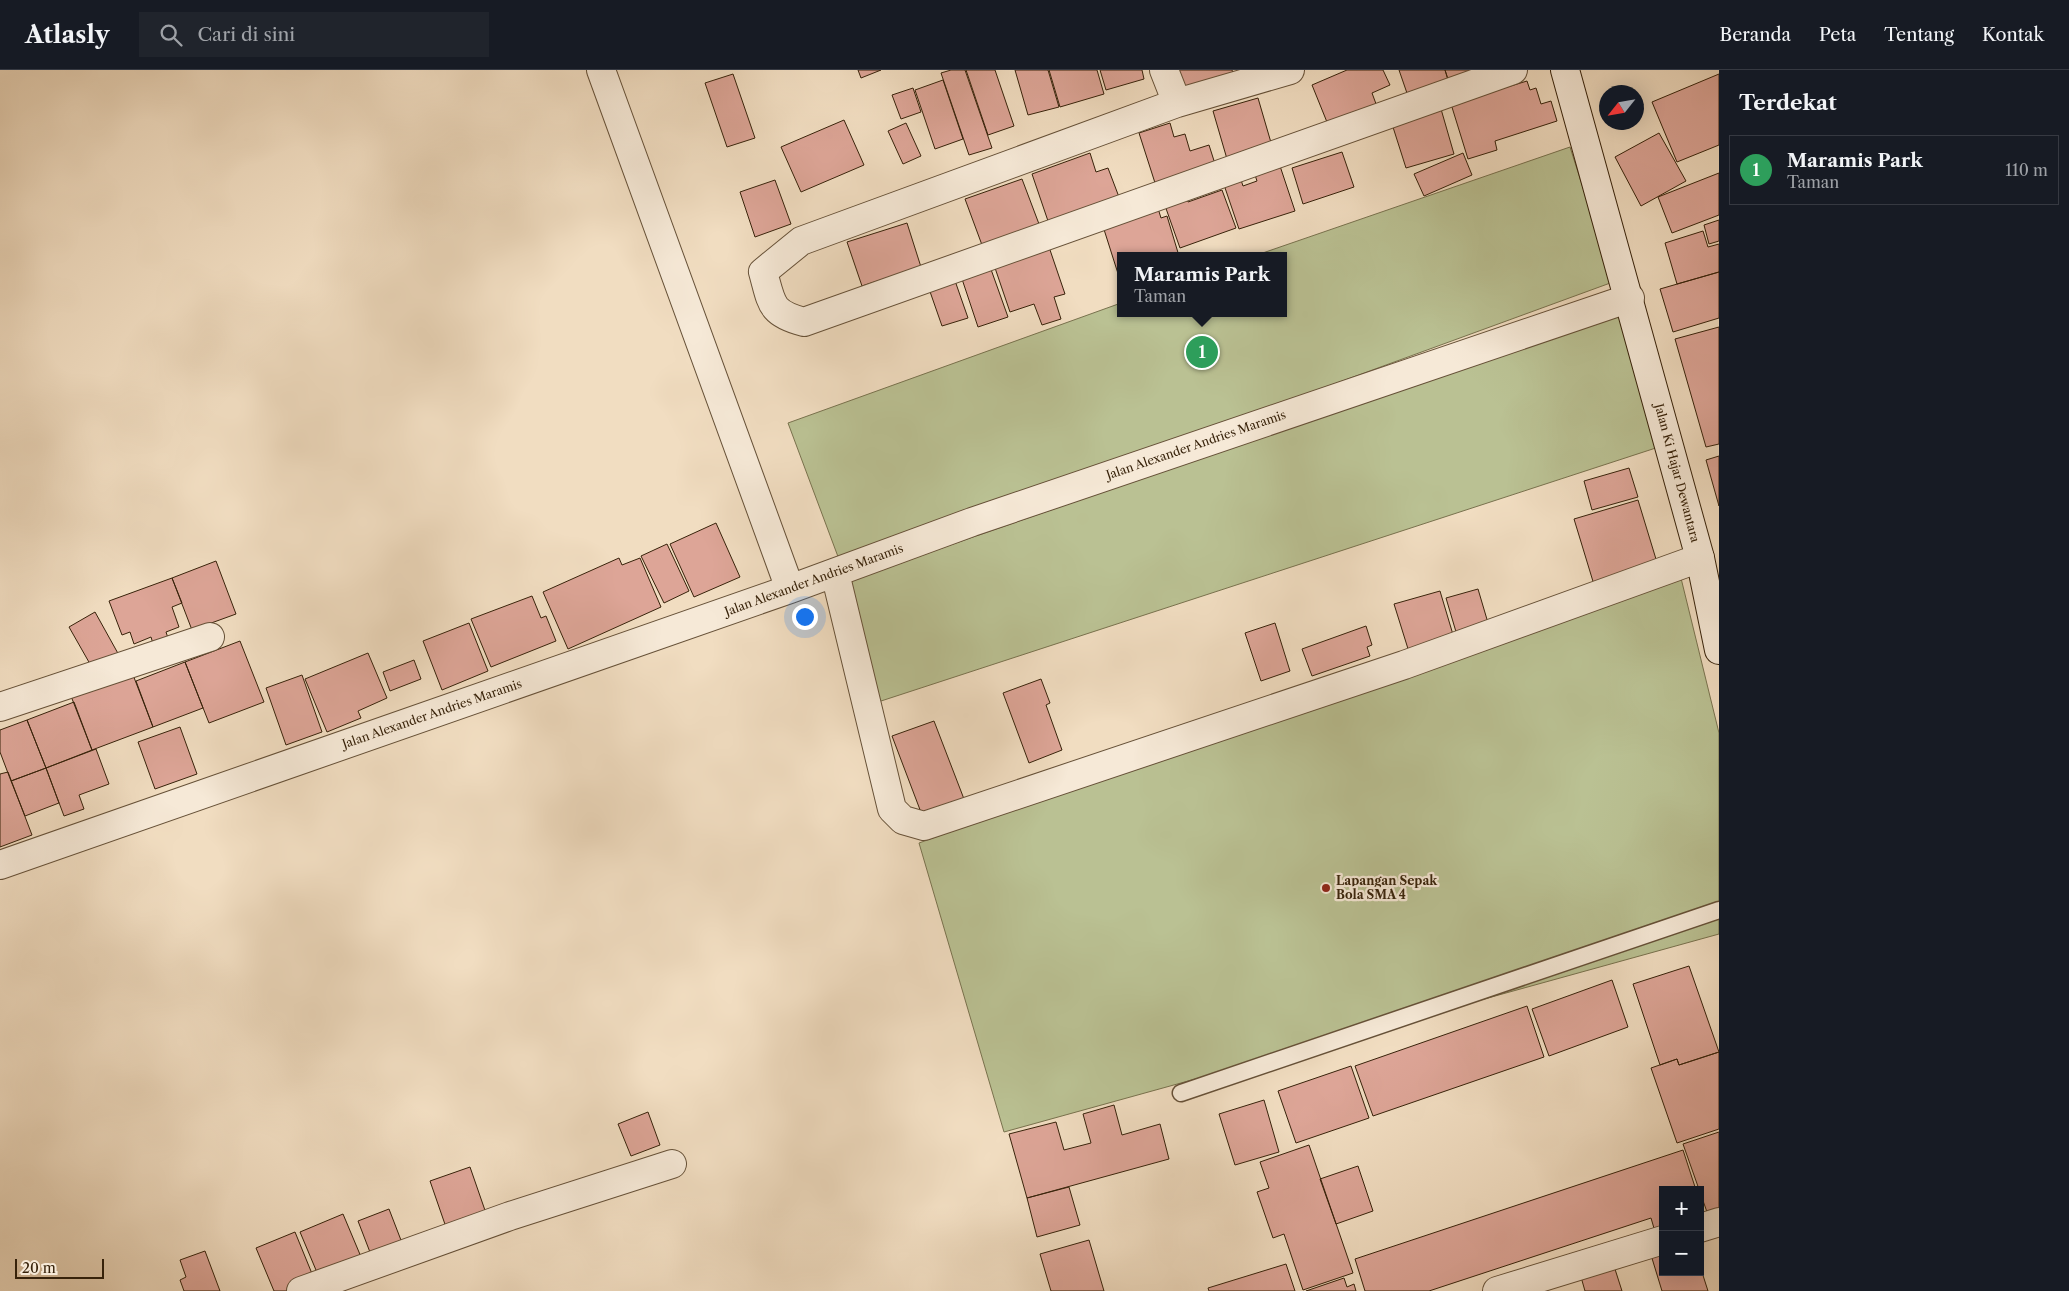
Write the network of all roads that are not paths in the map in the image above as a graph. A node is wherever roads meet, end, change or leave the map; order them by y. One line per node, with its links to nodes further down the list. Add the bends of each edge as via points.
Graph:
1 (601, 70): 10 (street)
2 (1164, 70): 6 (street)
3 (1290, 70): 6 (street)
4 (1512, 70): 6 (street, via 804,322 784,317 772,304 763,272 802,241)
5 (1565, 70): 7 (street, Jalan Ki Hajar Dewantara)
6 (1177, 103)
7 (1630, 298): 8 (street, Jalan Ki Hajar Dewantara); 9 (street, Jalan Alexander Andries Maramis, via 981,519)
8 (1700, 558): 9 (street, via 1404,665 924,826 903,820 892,809); 12 (street, Jalan Ki Hajar Dewantara)
9 (833, 574): 10 (street, Jalan Alexander Andries Maramis)
10 (790, 589): 14 (street, Jalan Alexander Andries Maramis)
11 (210, 637): 13 (street)
12 (1719, 650)
13 (0, 707)
14 (0, 865)
15 (1719, 910): 16 (lane)
16 (1180, 1093)
17 (672, 1164): 21 (street, via 510,1216)
18 (1719, 1222): 19 (street)
19 (1704, 1227)
20 (1659, 1241): 22 (street)
21 (301, 1291)
22 (1497, 1291)

